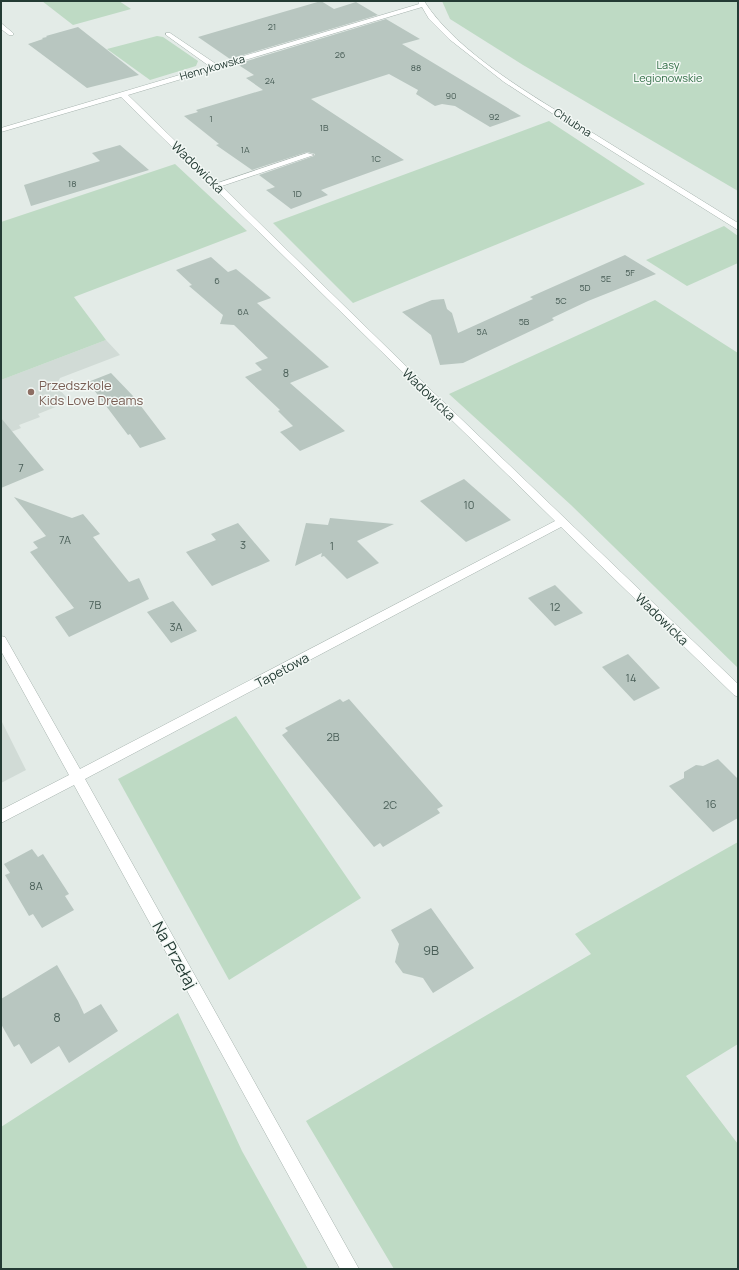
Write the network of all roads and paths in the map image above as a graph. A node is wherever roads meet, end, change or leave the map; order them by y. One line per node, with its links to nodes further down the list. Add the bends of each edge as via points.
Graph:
1 (422, 3): 5 (street, Henrykowska); 10 (street, Chlubna, via 435,22 456,42 498,74)
2 (1, 25): 3 (street)
3 (11, 34)
4 (168, 34): 5 (street)
5 (214, 66): 6 (street, Henrykowska)
6 (122, 94): 7 (street, Henrykowska); 9 (street, Wadowicka)
7 (1, 130)
8 (310, 155): 9 (street)
9 (216, 185): 11 (street, Wadowicka)
10 (738, 227)
11 (562, 522): 13 (street, Wadowicka); 14 (street, Tapetowa)
12 (1, 640): 14 (street, Na Przełaj)
13 (738, 692)
14 (76, 778): 15 (street, Tapetowa); 16 (street, Na Przełaj)
15 (1, 817)
16 (350, 1269)

